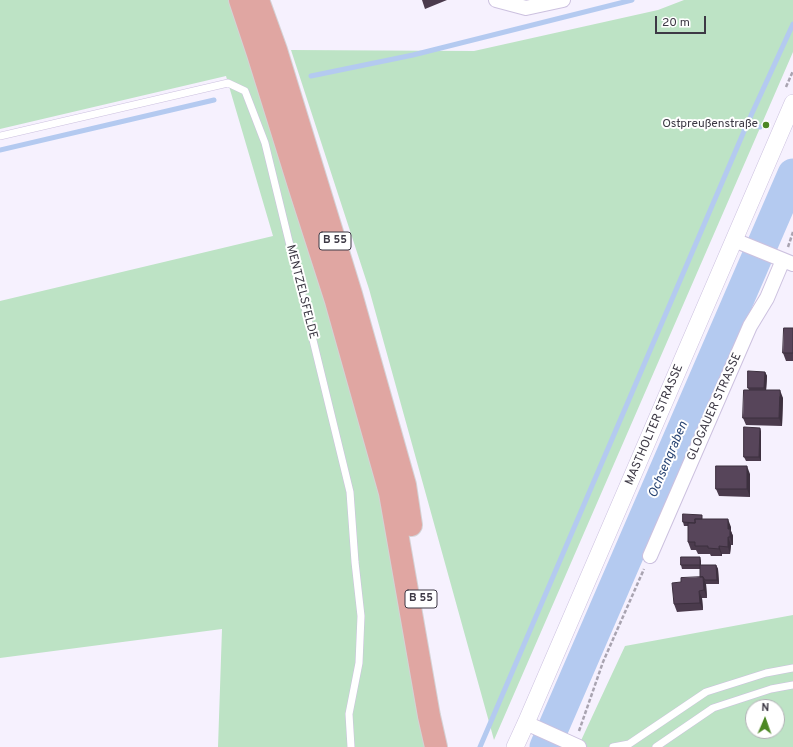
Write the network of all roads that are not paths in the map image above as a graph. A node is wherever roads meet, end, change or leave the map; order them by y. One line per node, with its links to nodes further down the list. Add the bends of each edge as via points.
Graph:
1 (240, 0): 12 (main road, B 55, via 336,301 390,493)
2 (258, 0): 12 (main road, B 55, via 276,50 351,294 405,485)
3 (496, 0): 4 (street, via 526,8)
4 (563, 0)
5 (793, 103): 7 (street, MASTHOLTER STRASSE)
6 (0, 136): 15 (lane, MENTZELSFELDE, via 228,83 245,91 265,143 350,492 361,616 359,663 349,714)
7 (740, 243): 8 (street); 13 (street, MASTHOLTER STRASSE)
8 (784, 261): 9 (street, GLOGAUER STRASSE, via 767,298 750,326)
9 (650, 556)
10 (793, 668): 19 (lane, via 766,673 706,692 629,744)
11 (793, 685): 20 (lane, via 771,689 713,708)
12 (433, 714): 16 (main road, B 55); 17 (main road, B 55)
13 (531, 724): 14 (street); 18 (street, MASTHOLTER STRASSE)
14 (574, 744)
15 (351, 747)
16 (436, 747)
17 (445, 747)
18 (515, 747)
19 (613, 747)
20 (656, 747)

